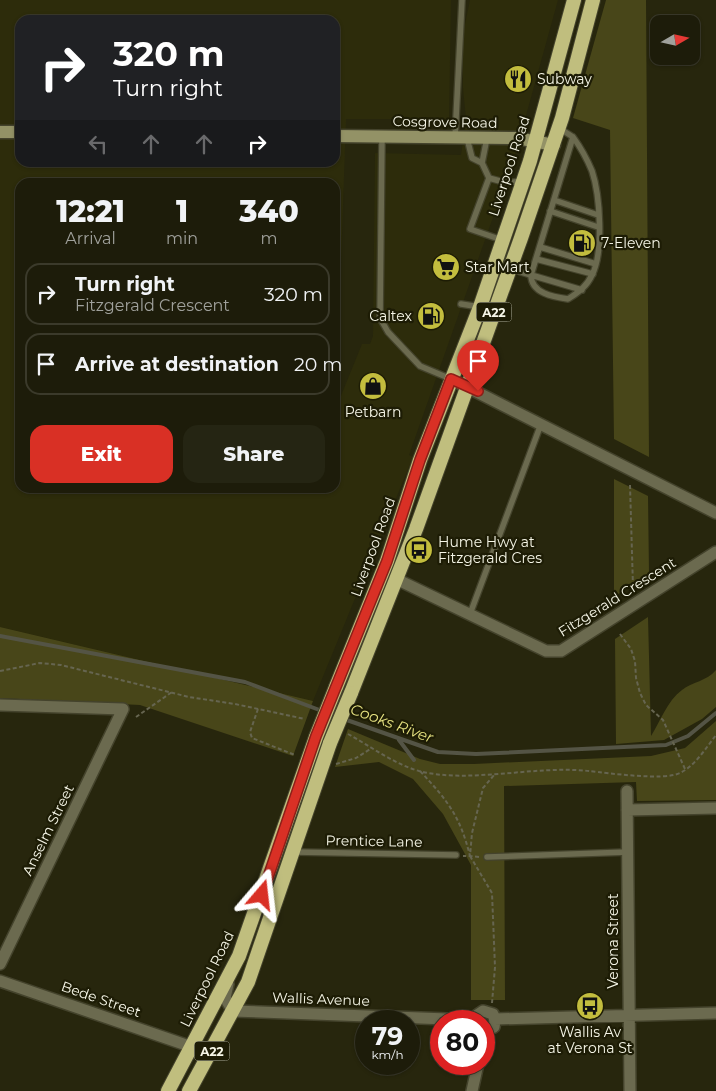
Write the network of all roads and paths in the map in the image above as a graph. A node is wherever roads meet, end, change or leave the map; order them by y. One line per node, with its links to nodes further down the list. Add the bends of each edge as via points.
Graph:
1 (462, 0): 11 (lane)
2 (574, 0): 12 (highway, Liverpool Road / A22)
3 (593, 0): 4 (highway, A22)
4 (559, 128): 10 (lane); 13 (highway, A22)
5 (0, 132): 6 (main road)
6 (15, 132)
7 (340, 136): 8 (main road, Cosgrove Road)
8 (382, 137): 11 (main road, Cosgrove Road); 31 (lane, via 380,318 388,332 420,366)
9 (488, 137): 11 (main road, Cosgrove Road); 12 (main road, Cosgrove Road); 14 (lane)
10 (573, 137): 17 (lane); 19 (lane, via 592,172)
11 (461, 138): 14 (lane, via 472,158)
12 (536, 141): 13 (main road, Cosgrove Road); 16 (highway, Liverpool Road / A22)
13 (554, 145): 25 (highway, A22)
14 (482, 163): 15 (lane)
15 (489, 178): 16 (lane, via 507,183); 21 (lane, via 470,229)
16 (522, 181): 21 (highway, Liverpool Road / A22)
17 (554, 200): 18 (lane); 19 (lane)
18 (550, 211): 20 (lane); 22 (lane)
19 (598, 215): 20 (lane)
20 (598, 227): 24 (lane, via 599,255)
21 (502, 240): 30 (highway, Liverpool Road / A22)
22 (540, 247): 23 (lane); 24 (lane)
23 (536, 258): 26 (lane); 27 (lane)
24 (596, 264): 26 (lane)
25 (510, 269): 27 (lane); 32 (highway, A22)
26 (593, 274): 28 (lane)
27 (531, 275): 28 (lane); 28 (lane, via 535,288 562,298 568,299)
28 (582, 290)
29 (461, 304): 30 (lane)
30 (480, 306): 31 (highway, Liverpool Road / A22)
31 (451, 379): 32 (street); 64 (highway, Liverpool Road / A22, bridge, via 387,561 316,736 262,895)
32 (468, 386): 33 (street); 37 (highway, A22)
33 (541, 424): 35 (street); 39 (lane)
34 (630, 485): 38 (path)
35 (716, 513)
36 (716, 552): 39 (street, Fitzgerald Crescent, via 561,651 546,651)
37 (396, 579): 39 (street, Fitzgerald Crescent); 58 (highway, A22, bridge, via 330,744)
38 (633, 587)
39 (470, 614)
40 (620, 634): 52 (path, via 635,660 640,693 646,705 664,720)
41 (0, 672): 42 (path, via 40,663 61,665)
42 (172, 692): 44 (path); 45 (path)
43 (0, 705): 63 (street, Anselm Street, via 123,709)
44 (258, 709): 46 (path); 50 (path, via 250,732 252,738)
45 (136, 717)
46 (305, 719)
47 (348, 734): 49 (path)
48 (716, 735): 52 (path)
49 (372, 748): 51 (path, via 356,758); 53 (path)
50 (295, 754)
51 (332, 765)
52 (686, 769): 54 (path, via 679,774 627,776 579,771)
53 (420, 771): 54 (path, via 452,775); 61 (path, via 451,806 463,829)
54 (496, 772): 61 (path, via 483,788)
55 (627, 791): 57 (street, Verona Street)
56 (716, 808): 57 (street)
57 (627, 810): 59 (street, Verona Street)
58 (292, 851): 60 (lane, Prentice Lane); 68 (highway, A22, via 248,982)
59 (628, 852): 62 (lane); 70 (street, Verona Street)
60 (456, 855): 61 (path)
61 (470, 856): 62 (path); 66 (path, via 492,893 495,967)
62 (487, 857)
63 (0, 964)
64 (229, 977): 67 (highway, Liverpool Road / A22); 68 (street, via 225,998)
65 (0, 981): 73 (street, Bede Street)
66 (492, 1003)
67 (212, 1009): 68 (highway); 73 (highway, Liverpool Road / A22)
68 (233, 1010): 71 (street, Wallis Avenue); 76 (highway, A22)
69 (716, 1013): 70 (street)
70 (629, 1016): 72 (street); 78 (street, Verona Street)
71 (430, 1018)
72 (495, 1019)
73 (192, 1046): 75 (highway, Liverpool Road / A22)
74 (476, 1075): 77 (street)
75 (168, 1091)
76 (190, 1091)
77 (472, 1091)
78 (630, 1091)

